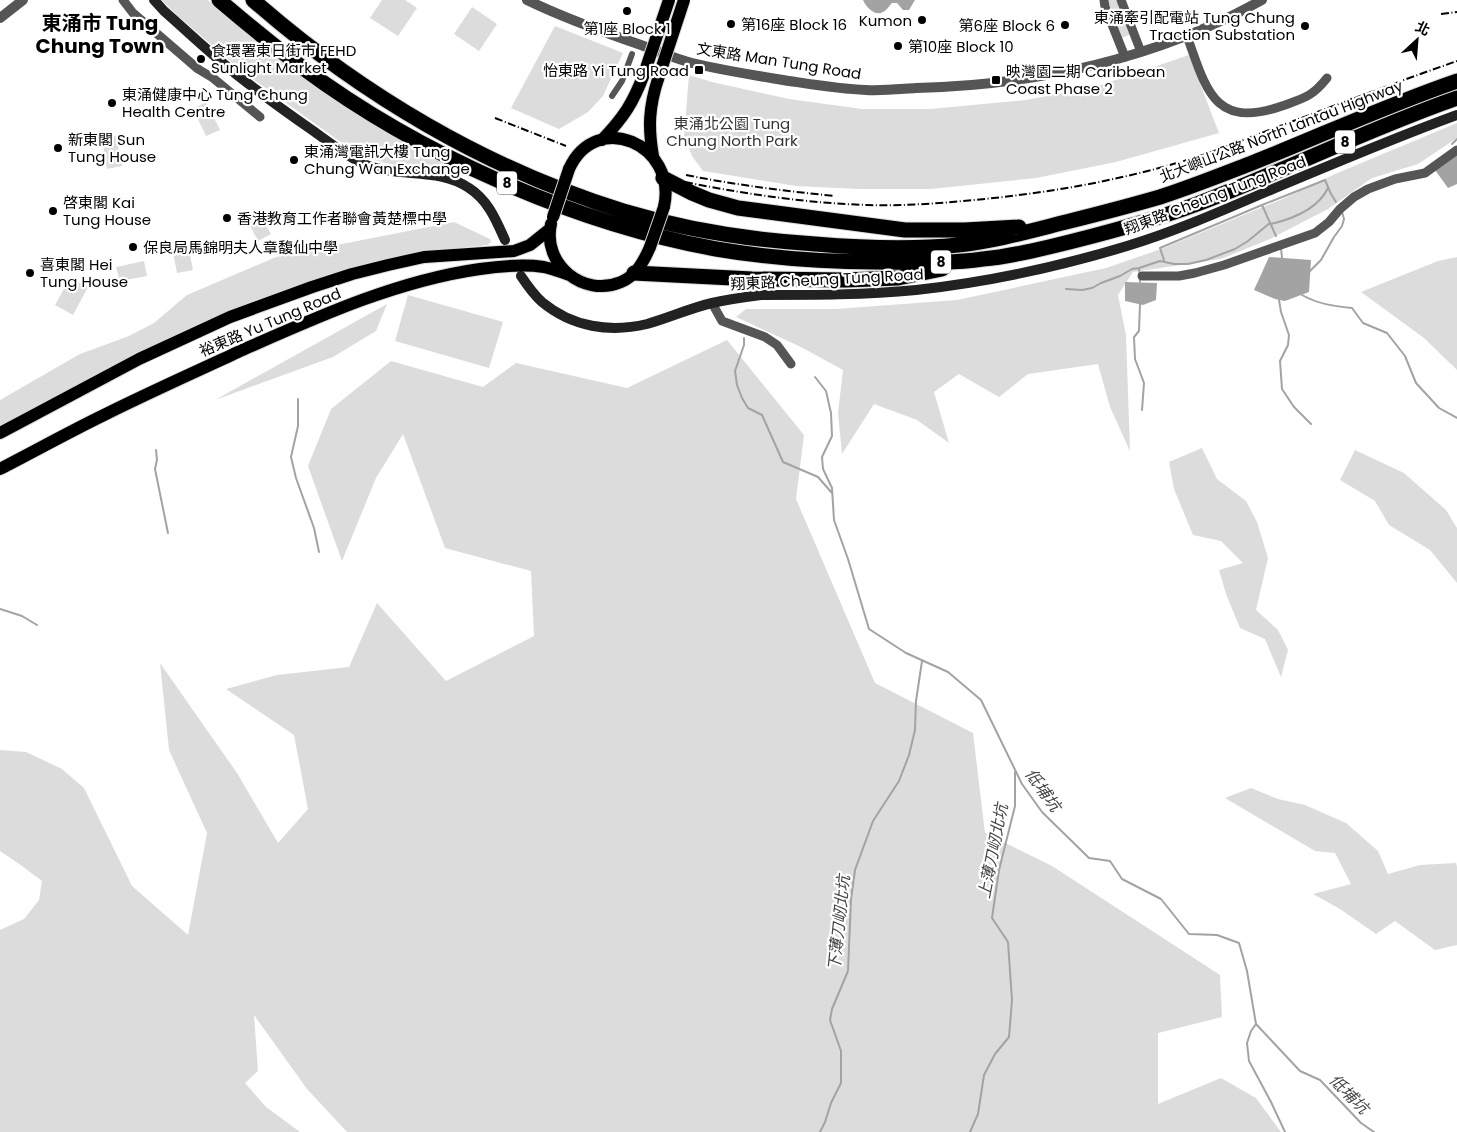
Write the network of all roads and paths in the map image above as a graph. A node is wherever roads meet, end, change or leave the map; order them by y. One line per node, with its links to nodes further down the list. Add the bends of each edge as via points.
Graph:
1 (24, 0): 12 (street)
2 (123, 0): 22 (street, via 133,13 198,69)
3 (154, 0): 29 (main road, via 234,73 357,160 383,170 450,178 467,186 486,202)
4 (220, 0): 30 (highway, 北大嶼山公路 North Lantau Highway / 8, via 303,68 396,128 480,171 580,212 642,232 740,253 858,262)
5 (253, 0): 28 (highway, 北大嶼山公路 North Lantau Highway / 8, via 351,77 439,131 552,185 646,217 751,238 875,248 986,241)
6 (527, 0): 16 (street, 文東路 Man Tung Road, via 612,36 691,63 825,86 867,90 954,87 1049,75)
7 (669, 0): 23 (main road, bridge, via 636,96)
8 (684, 0): 25 (main road, bridge, via 652,104 650,133)
9 (1104, 0): 16 (street)
10 (1121, 0): 14 (street)
11 (1262, 0): 13 (street, 文東路 Man Tung Road)
12 (0, 18)
13 (1187, 36): 14 (street, 文東路 Man Tung Road); 17 (street, via 1210,93 1217,102 1234,112 1266,111 1312,95)
14 (1141, 52): 16 (street, 文東路 Man Tung Road)
15 (632, 54): 19 (street, via 622,81)
16 (1125, 57)
17 (1327, 78)
18 (1457, 81): 28 (highway, 北大嶼山公路 North Lantau Highway / 8, via 1187,188)
19 (612, 96)
20 (1457, 98): 30 (highway, 北大嶼山公路 North Lantau Highway / 8, via 1396,120 1192,206 1054,246)
21 (1457, 114): 35 (main road, 翔東路 Cheung Tung Road, via 1203,219 1078,260 976,282 916,290 762,296)
22 (260, 117)
23 (602, 140): 25 (main road, via 629,140); 27 (main road, bridge, via 578,154 569,169)
24 (1457, 150): 34 (street, via 1425,173 1395,179 1354,196 1315,233 1195,273)
25 (653, 156): 26 (main road)
26 (663, 178): 28 (highway, via 692,193 738,208 906,230); 31 (main road, bridge, via 664,207 650,247)
27 (551, 223): 32 (main road, via 552,252); 37 (main road, 裕東路 Yu Tung Road, via 530,244 514,251 424,257 388,265 320,284 230,317 139,359)
28 (1056, 224)
29 (505, 240)
30 (984, 259): 31 (highway, via 885,279 752,279)
31 (634, 273): 32 (main road, via 622,282 604,286 586,283)
32 (570, 275): 38 (main road, 裕東路 Yu Tung Road, via 545,268 501,267 425,280 383,293 305,322 164,386)
33 (521, 276): 35 (main road, 翔東路 Cheung Tung Road, via 541,301 555,312 599,328 647,324)
34 (1142, 276)
35 (712, 303): 36 (street, via 722,321 766,337 777,345)
36 (791, 364)
37 (0, 433)
38 (0, 469)

